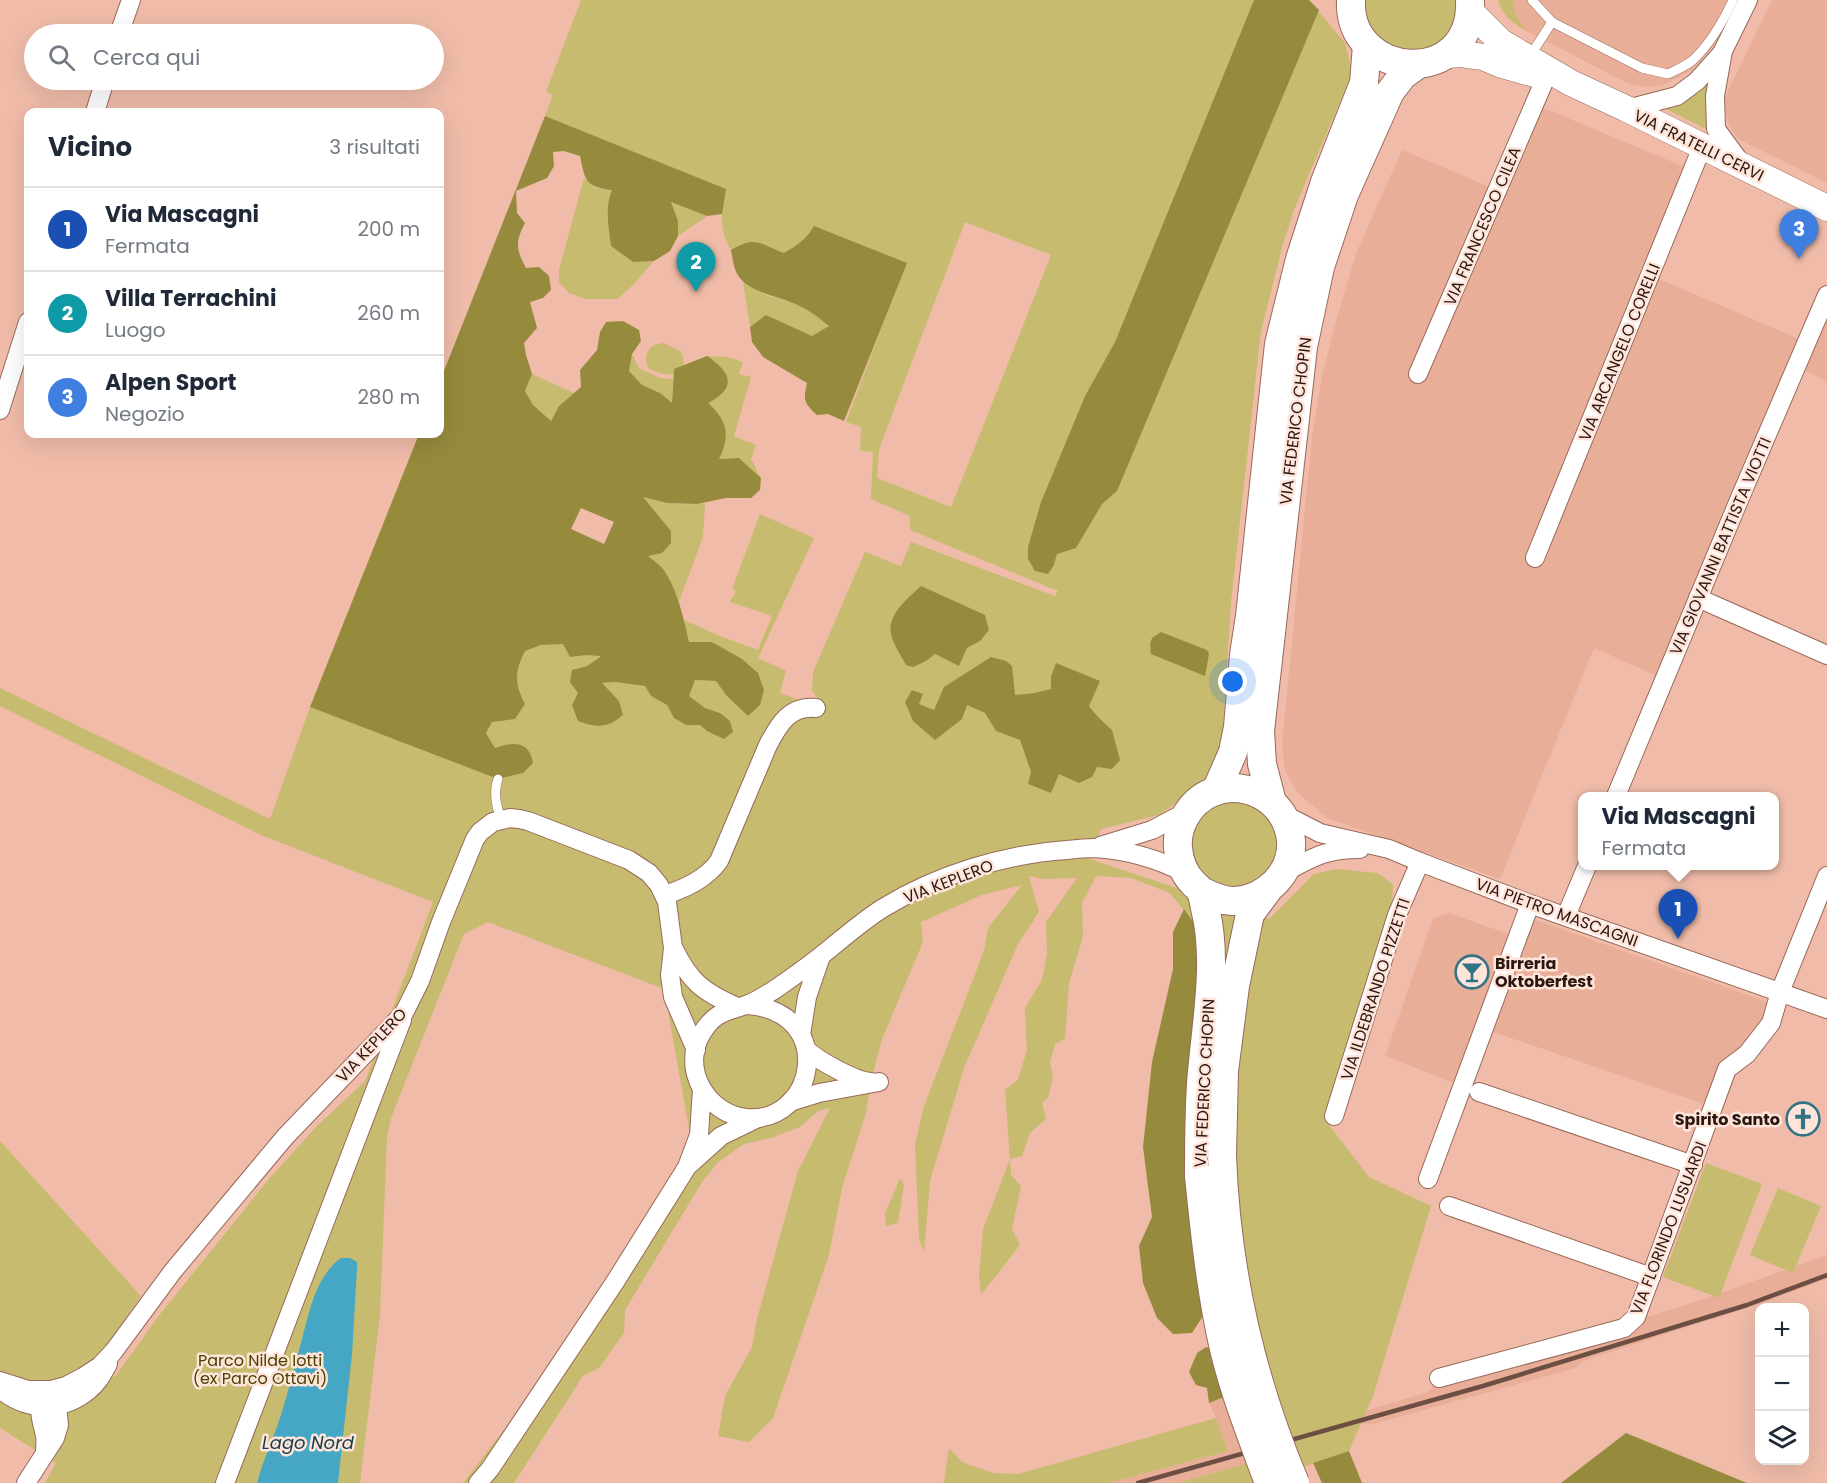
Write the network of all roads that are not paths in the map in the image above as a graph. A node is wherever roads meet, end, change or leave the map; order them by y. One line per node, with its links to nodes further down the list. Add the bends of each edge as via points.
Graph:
1 (131, 0): 8 (street)
2 (1532, 0): 7 (lane)
3 (1733, 0): 7 (lane, via 1709,41 1691,61 1668,74 1641,68)
4 (1748, 0): 10 (street)
5 (1350, 1): 9 (main road, via 1353,18)
6 (1470, 5): 11 (main road, VIA FRATELLI CERVI, via 1467,28); 12 (main road, VIA FRATELLI CERVI, via 1501,42)
7 (1552, 22): 12 (lane)
8 (123, 24)
9 (1367, 45): 13 (main road, VIA FRATELLI CERVI, via 1384,58); 31 (main road, VIA FEDERICO CHOPIN, via 1364,83 1299,260 1279,344 1238,728 1233,752)
10 (1723, 51): 18 (street, via 1697,81 1677,96); 20 (street, via 1715,96 1716,129)
11 (1446, 55): 13 (main road, VIA FRATELLI CERVI); 14 (main road, VIA FRATELLI CERVI, via 1483,57)
12 (1528, 58): 15 (main road, VIA FRATELLI CERVI)
13 (1418, 64): 33 (main road, VIA FEDERICO CHOPIN, via 1390,92 1344,195 1320,267 1303,347 1260,730 1262,764)
14 (1546, 77): 15 (main road, VIA FRATELLI CERVI); 24 (street, VIA FRANCESCO CILEA)
15 (1570, 83): 18 (main road, VIA FRATELLI CERVI)
16 (102, 90): 17 (street)
17 (96, 108)
18 (1627, 109): 19 (main road, VIA FRATELLI CERVI)
19 (1702, 147): 20 (main road, VIA FRATELLI CERVI); 26 (street, VIA ARCANGELO CORELLI)
20 (1744, 167): 21 (main road, VIA FRATELLI CERVI)
21 (1827, 208)
22 (1827, 295): 27 (street, VIA GIOVANNI BATTISTA VIOTTI)
23 (24, 335): 25 (street)
24 (1418, 374)
25 (0, 410)
26 (1535, 558)
27 (1698, 598): 28 (street); 32 (street, VIA GIOVANNI BATTISTA VIOTTI)
28 (1827, 655)
29 (816, 708): 43 (street, via 794,711 777,729 719,861 688,887)
30 (498, 779): 35 (lane, via 495,801)
31 (1216, 791): 33 (main road, via 1245,789 1260,794); 34 (main road)
32 (1618, 792)
33 (1277, 808): 37 (street, VIA PIETRO MASCAGNI, via 1320,833); 42 (main road, VIA FEDERICO CHOPIN, via 1288,827 1291,843 1289,858)
34 (1189, 810): 36 (street, via 1152,830); 41 (main road, VIA FEDERICO CHOPIN, via 1177,841 1179,858)
35 (501, 819): 43 (street, via 528,820 628,860 649,873); 51 (street, VIA KEPLERO, via 486,826 476,839)
36 (1092, 848): 41 (street, via 1152,858); 47 (street, VIA KEPLERO, via 1020,856 927,886 881,909)
37 (1389, 849): 38 (street, VIA PIETRO MASCAGNI); 42 (street, VIA PIETRO MASCAGNI, via 1340,849 1320,854)
38 (1420, 862): 44 (street, VIA PIETRO MASCAGNI); 57 (street, VIA ILDEBRANDO PIZZETTI, via 1397,915)
39 (1585, 870): 45 (street)
40 (1827, 876): 48 (street, VIA FLORINDO LUSUARDI)
41 (1193, 882): 42 (main road, via 1216,898 1234,901 1251,898); 71 (main road, VIA FEDERICO CHOPIN, bridge, via 1208,916 1211,959 1199,1176 1209,1268 1226,1354)
42 (1275, 882): 72 (main road, VIA FEDERICO CHOPIN, bridge, via 1250,914 1234,986 1224,1071 1222,1155 1227,1222 1245,1331 1262,1396)
43 (665, 895): 46 (street)
44 (1530, 904): 45 (street, VIA PIETRO MASCAGNI); 61 (street)
45 (1566, 916): 48 (street, VIA PIETRO MASCAGNI)
46 (674, 948): 49 (street, via 684,970 698,986); 53 (street, via 670,975 673,997)
47 (821, 956): 49 (street, VIA KEPLERO, via 774,990); 52 (street, via 807,997)
48 (1780, 992): 50 (street, VIA PIETRO MASCAGNI); 59 (street, VIA FLORINDO LUSUARDI, via 1771,1023 1747,1054 1727,1070)
49 (742, 1006): 52 (street, via 764,1006 778,1012 791,1022); 53 (street, via 722,1013 710,1023)
50 (1827, 1009)
51 (404, 1013): 67 (street, VIA KEPLERO, via 285,1137 173,1271 114,1351 100,1366); 69 (street)
52 (804, 1042): 56 (street, via 807,1072); 56 (street, via 815,1057 855,1079 879,1082)
53 (696, 1050): 54 (street, via 694,1063)
54 (702, 1089): 58 (street, via 727,1112 747,1118); 60 (street, via 699,1135)
55 (1479, 1092): 59 (street)
56 (790, 1102): 58 (street)
57 (1334, 1116)
58 (761, 1117): 60 (street, via 721,1136)
59 (1693, 1165): 63 (street, VIA FLORINDO LUSUARDI)
60 (687, 1167): 70 (street, via 585,1328)
61 (1428, 1179)
62 (1449, 1206): 63 (street)
63 (1651, 1277): 64 (street, VIA FLORINDO LUSUARDI, via 1636,1317 1624,1328)
64 (1439, 1378)
65 (0, 1381): 67 (street)
66 (0, 1389): 67 (street, via 22,1403)
67 (49, 1401): 68 (street, via 41,1424 45,1452)
68 (26, 1483)
69 (225, 1483)
70 (478, 1483)
71 (1269, 1483)
72 (1295, 1483)

